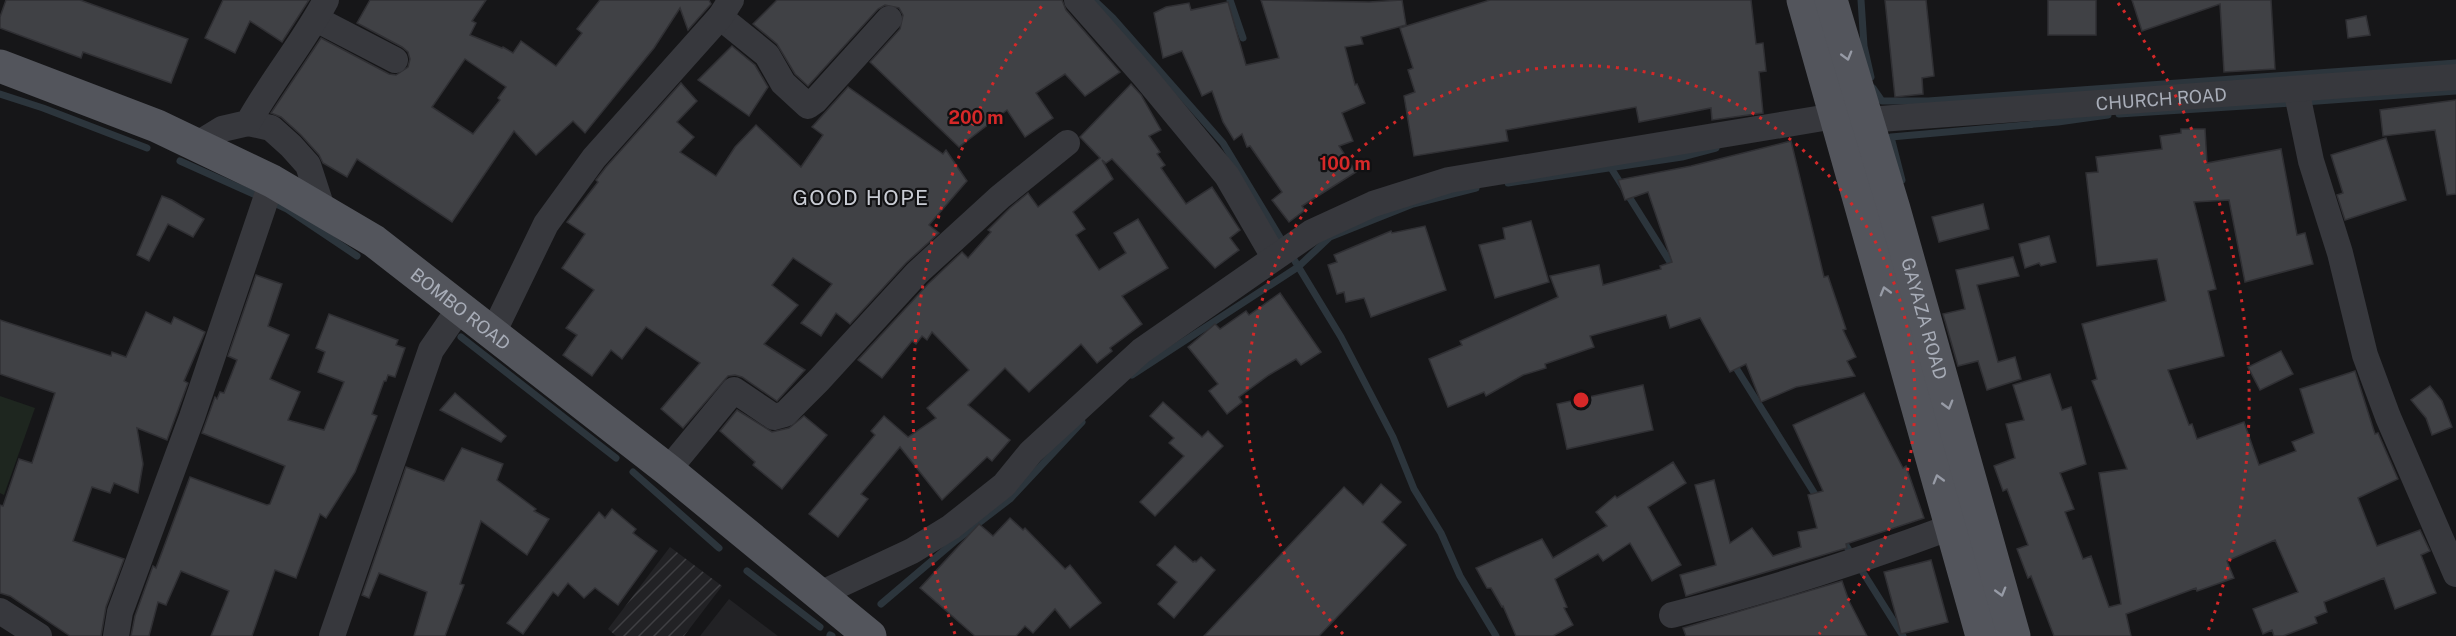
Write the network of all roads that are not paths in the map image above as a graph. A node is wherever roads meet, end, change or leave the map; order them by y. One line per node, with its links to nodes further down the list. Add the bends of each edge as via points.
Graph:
1 (1077, 0): 17 (street)
2 (1803, 0): 11 (main road, GAYAZA ROAD)
3 (1831, 0): 11 (main road, GAYAZA ROAD, one-way to 11)
4 (725, 8): 6 (street, via 767,55 783,83 808,106); 19 (street, via 594,158 546,224)
5 (321, 10): 7 (street); 12 (street)
6 (889, 20)
7 (394, 60)
8 (0, 66): 14 (main road, BOMBO ROAD, via 157,126)
9 (2456, 77): 10 (street, CHURCH ROAD)
10 (2296, 88): 11 (street, CHURCH ROAD); 22 (street, via 2311,161 2366,355 2388,417)
11 (1850, 118): 17 (street, CHURCH ROAD, via 1449,180 1373,204 1312,232); 21 (main road, GAYAZA ROAD, one-way to 11); 31 (main road, GAYAZA ROAD, one-way to 31, via 1894,209)
12 (248, 123): 14 (street, via 222,129); 16 (street, via 271,128 308,165)
13 (1067, 143): 20 (street, via 1000,197 917,273 785,414 774,417 734,390)
14 (196, 145): 15 (main road, BOMBO ROAD)
15 (272, 181): 16 (main road, BOMBO ROAD); 27 (street, via 192,417 120,612)
16 (323, 211): 18 (main road, BOMBO ROAD, via 374,241)
17 (1287, 250): 23 (street, CHURCH ROAD, via 1141,351 1031,452 1004,485 951,527 912,551)
18 (460, 308): 19 (main road, BOMBO ROAD); 28 (street, via 431,350)
19 (493, 333): 20 (main road, BOMBO ROAD)
20 (668, 470): 23 (main road, BOMBO ROAD)
21 (1952, 527): 25 (street, via 1754,593); 30 (main road, GAYAZA ROAD)
22 (2456, 573)
23 (820, 594): 29 (main road, BOMBO ROAD)
24 (0, 611): 26 (street)
25 (1672, 615)
26 (39, 636)
27 (116, 636)
28 (332, 636)
29 (870, 636)
30 (1982, 636)
31 (2014, 636)

